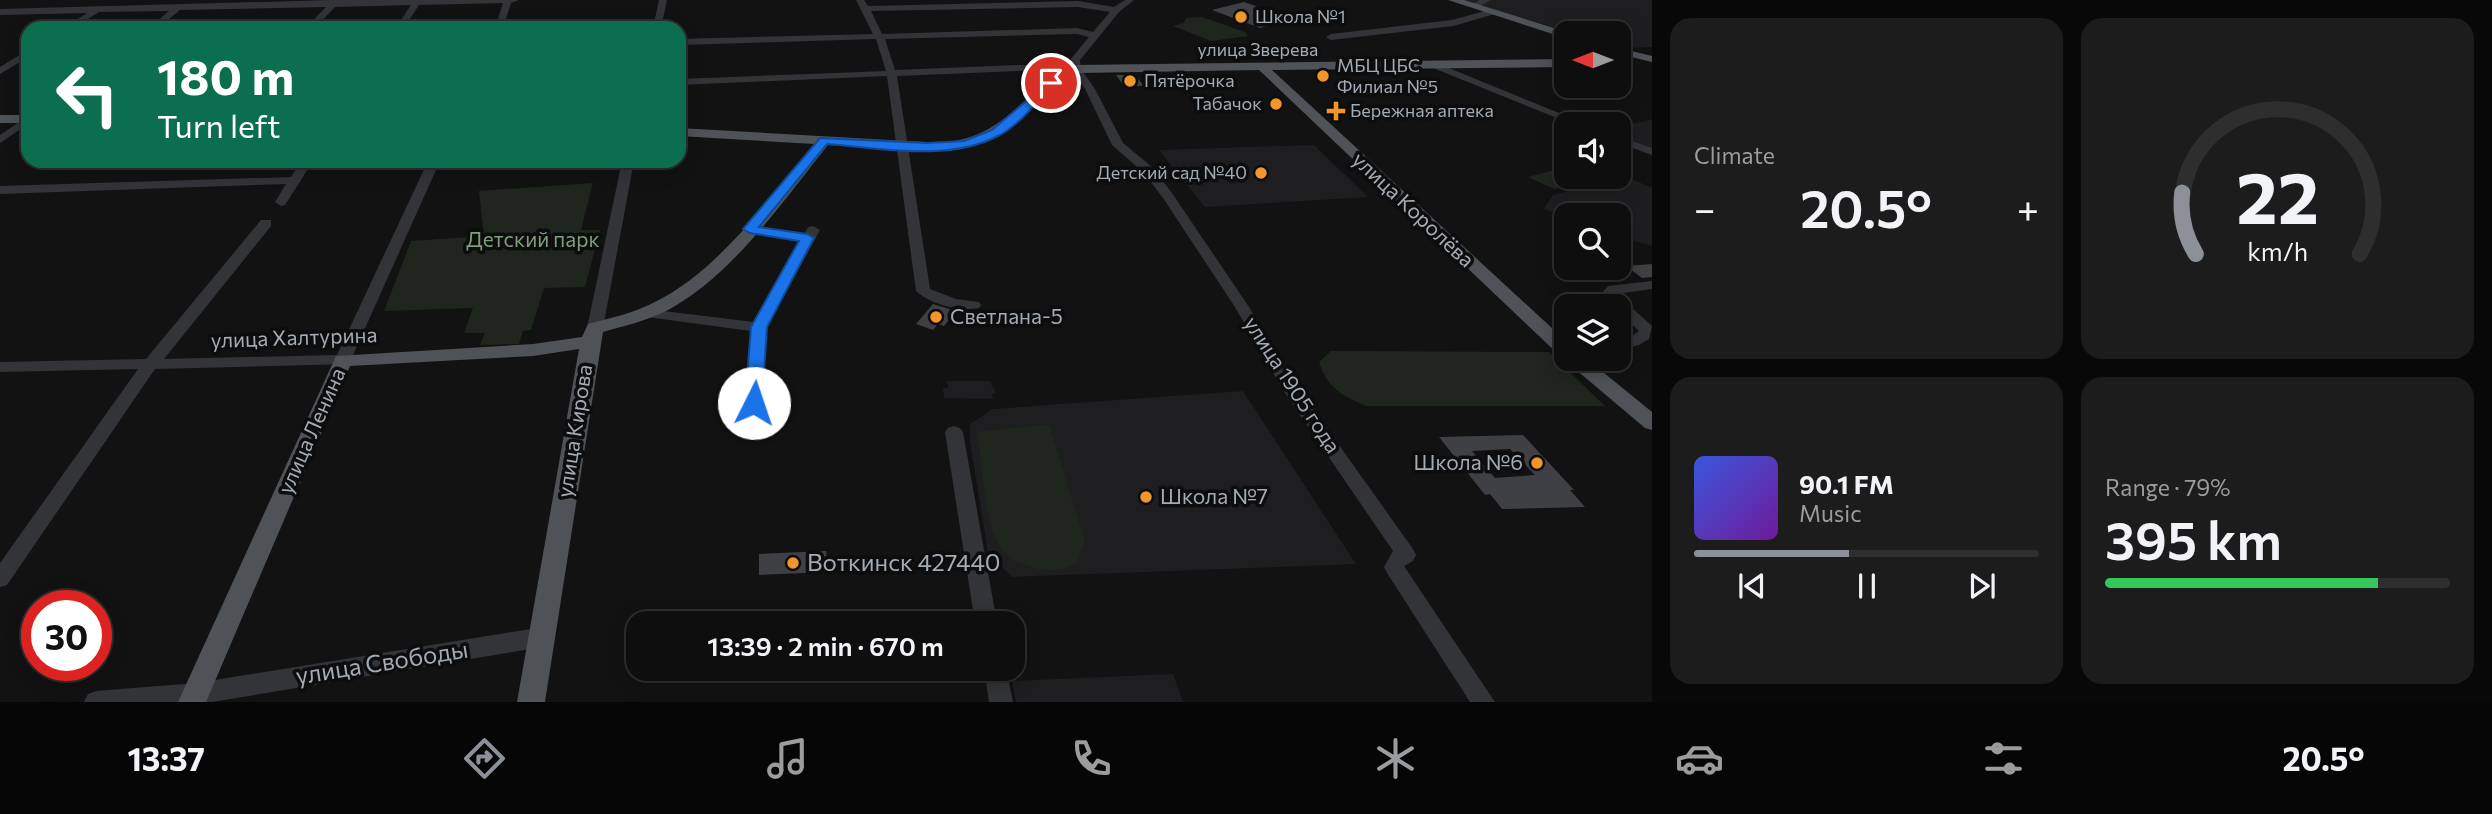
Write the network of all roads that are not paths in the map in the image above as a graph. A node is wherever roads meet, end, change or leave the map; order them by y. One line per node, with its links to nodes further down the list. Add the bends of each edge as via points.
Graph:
1 (11, 0): 17 (street)
2 (112, 0): 18 (street)
3 (189, 0): 16 (street)
4 (508, 0): 5 (street); 11 (street); 25 (street)
5 (515, 0)
6 (663, 0): 26 (street)
7 (1061, 0): 13 (street)
8 (1130, 0): 19 (street)
9 (1454, 0): 15 (main road)
10 (1487, 0): 15 (street)
11 (416, 2): 12 (street); 24 (street)
12 (334, 3): 16 (street); 23 (street)
13 (1078, 4): 14 (street); 19 (street)
14 (863, 5): 28 (street)
15 (1473, 6): 20 (main road)
16 (178, 7): 18 (street); 22 (street)
17 (0, 9): 18 (street)
18 (98, 9): 21 (street)
19 (1116, 10): 29 (street)
20 (1492, 12): 27 (main road); 30 (street, via 1453,23)
21 (79, 21)
22 (161, 21)
23 (317, 21)
24 (404, 21)
25 (501, 21)
26 (658, 21)
27 (1554, 31)
28 (881, 35): 29 (street, via 1077,31); 31 (street); 43 (street)
29 (1094, 35): 41 (street, via 1075,60)
30 (1331, 37)
31 (686, 42)
32 (1631, 52): 33 (main road)
33 (1649, 56): 36 (main road)
34 (0, 60): 35 (street)
35 (21, 60)
36 (1631, 60)
37 (21, 61): 42 (street)
38 (1554, 64): 39 (main road, улица Зверева)
39 (1436, 66): 40 (main road, улица Зверева); 45 (street)
40 (1262, 67): 41 (main road, улица Зверева); 70 (main road, улица Королёва)
41 (1076, 69): 43 (street); 53 (main road, via 1051,83 1006,125 981,140 943,147); 87 (street, улица 1905 года, via 1118,145 1148,170 1168,196 1289,386 1406,555 1397,558 1394,567)
42 (0, 71)
43 (891, 75): 44 (street); 53 (street)
44 (686, 82)
45 (1554, 113)
46 (0, 119): 47 (main road)
47 (21, 119)
48 (21, 124): 50 (street)
49 (686, 132): 51 (main road)
50 (0, 140)
51 (824, 141): 53 (main road); 62 (main road, улица Халтурина)
52 (1631, 144): 54 (street)
53 (903, 146): 65 (street, via 923,291)
54 (1652, 152)
55 (303, 168): 58 (street)
56 (430, 168): 72 (street, улица Ленина)
57 (627, 168): 69 (street, улица Кирова)
58 (296, 180): 59 (street); 60 (street)
59 (0, 190)
60 (281, 202)
61 (266, 223): 73 (street)
62 (750, 229): 66 (main road, улица Халтурина, via 685,290); 68 (street, via 810,234)
63 (1652, 285): 64 (street, via 1613,289)
64 (1608, 294)
65 (974, 305)
66 (647, 313): 68 (street); 69 (main road, улица Халтурина)
67 (1631, 315): 71 (street, via 1647,330)
68 (759, 327): 76 (street)
69 (592, 335): 72 (main road, улица Халтурина, via 533,350); 81 (main road, улица Кирова)
70 (1554, 339)
71 (1631, 342)
72 (343, 360): 73 (street, улица Халтурина); 83 (main road, улица Ленина)
73 (149, 366): 74 (street, улица Халтурина); 79 (street)
74 (0, 367)
75 (1590, 371): 77 (main road, улица Королёва)
76 (754, 403)
77 (1652, 423)
78 (954, 432): 80 (street)
79 (0, 579)
80 (984, 611)
81 (543, 637): 83 (street, улица Свободы); 85 (main road, улица Кирова)
82 (997, 681): 86 (street)
83 (194, 698): 84 (street, улица Свободы)
84 (96, 702)
85 (531, 702)
86 (1001, 702)
87 (1483, 702)

